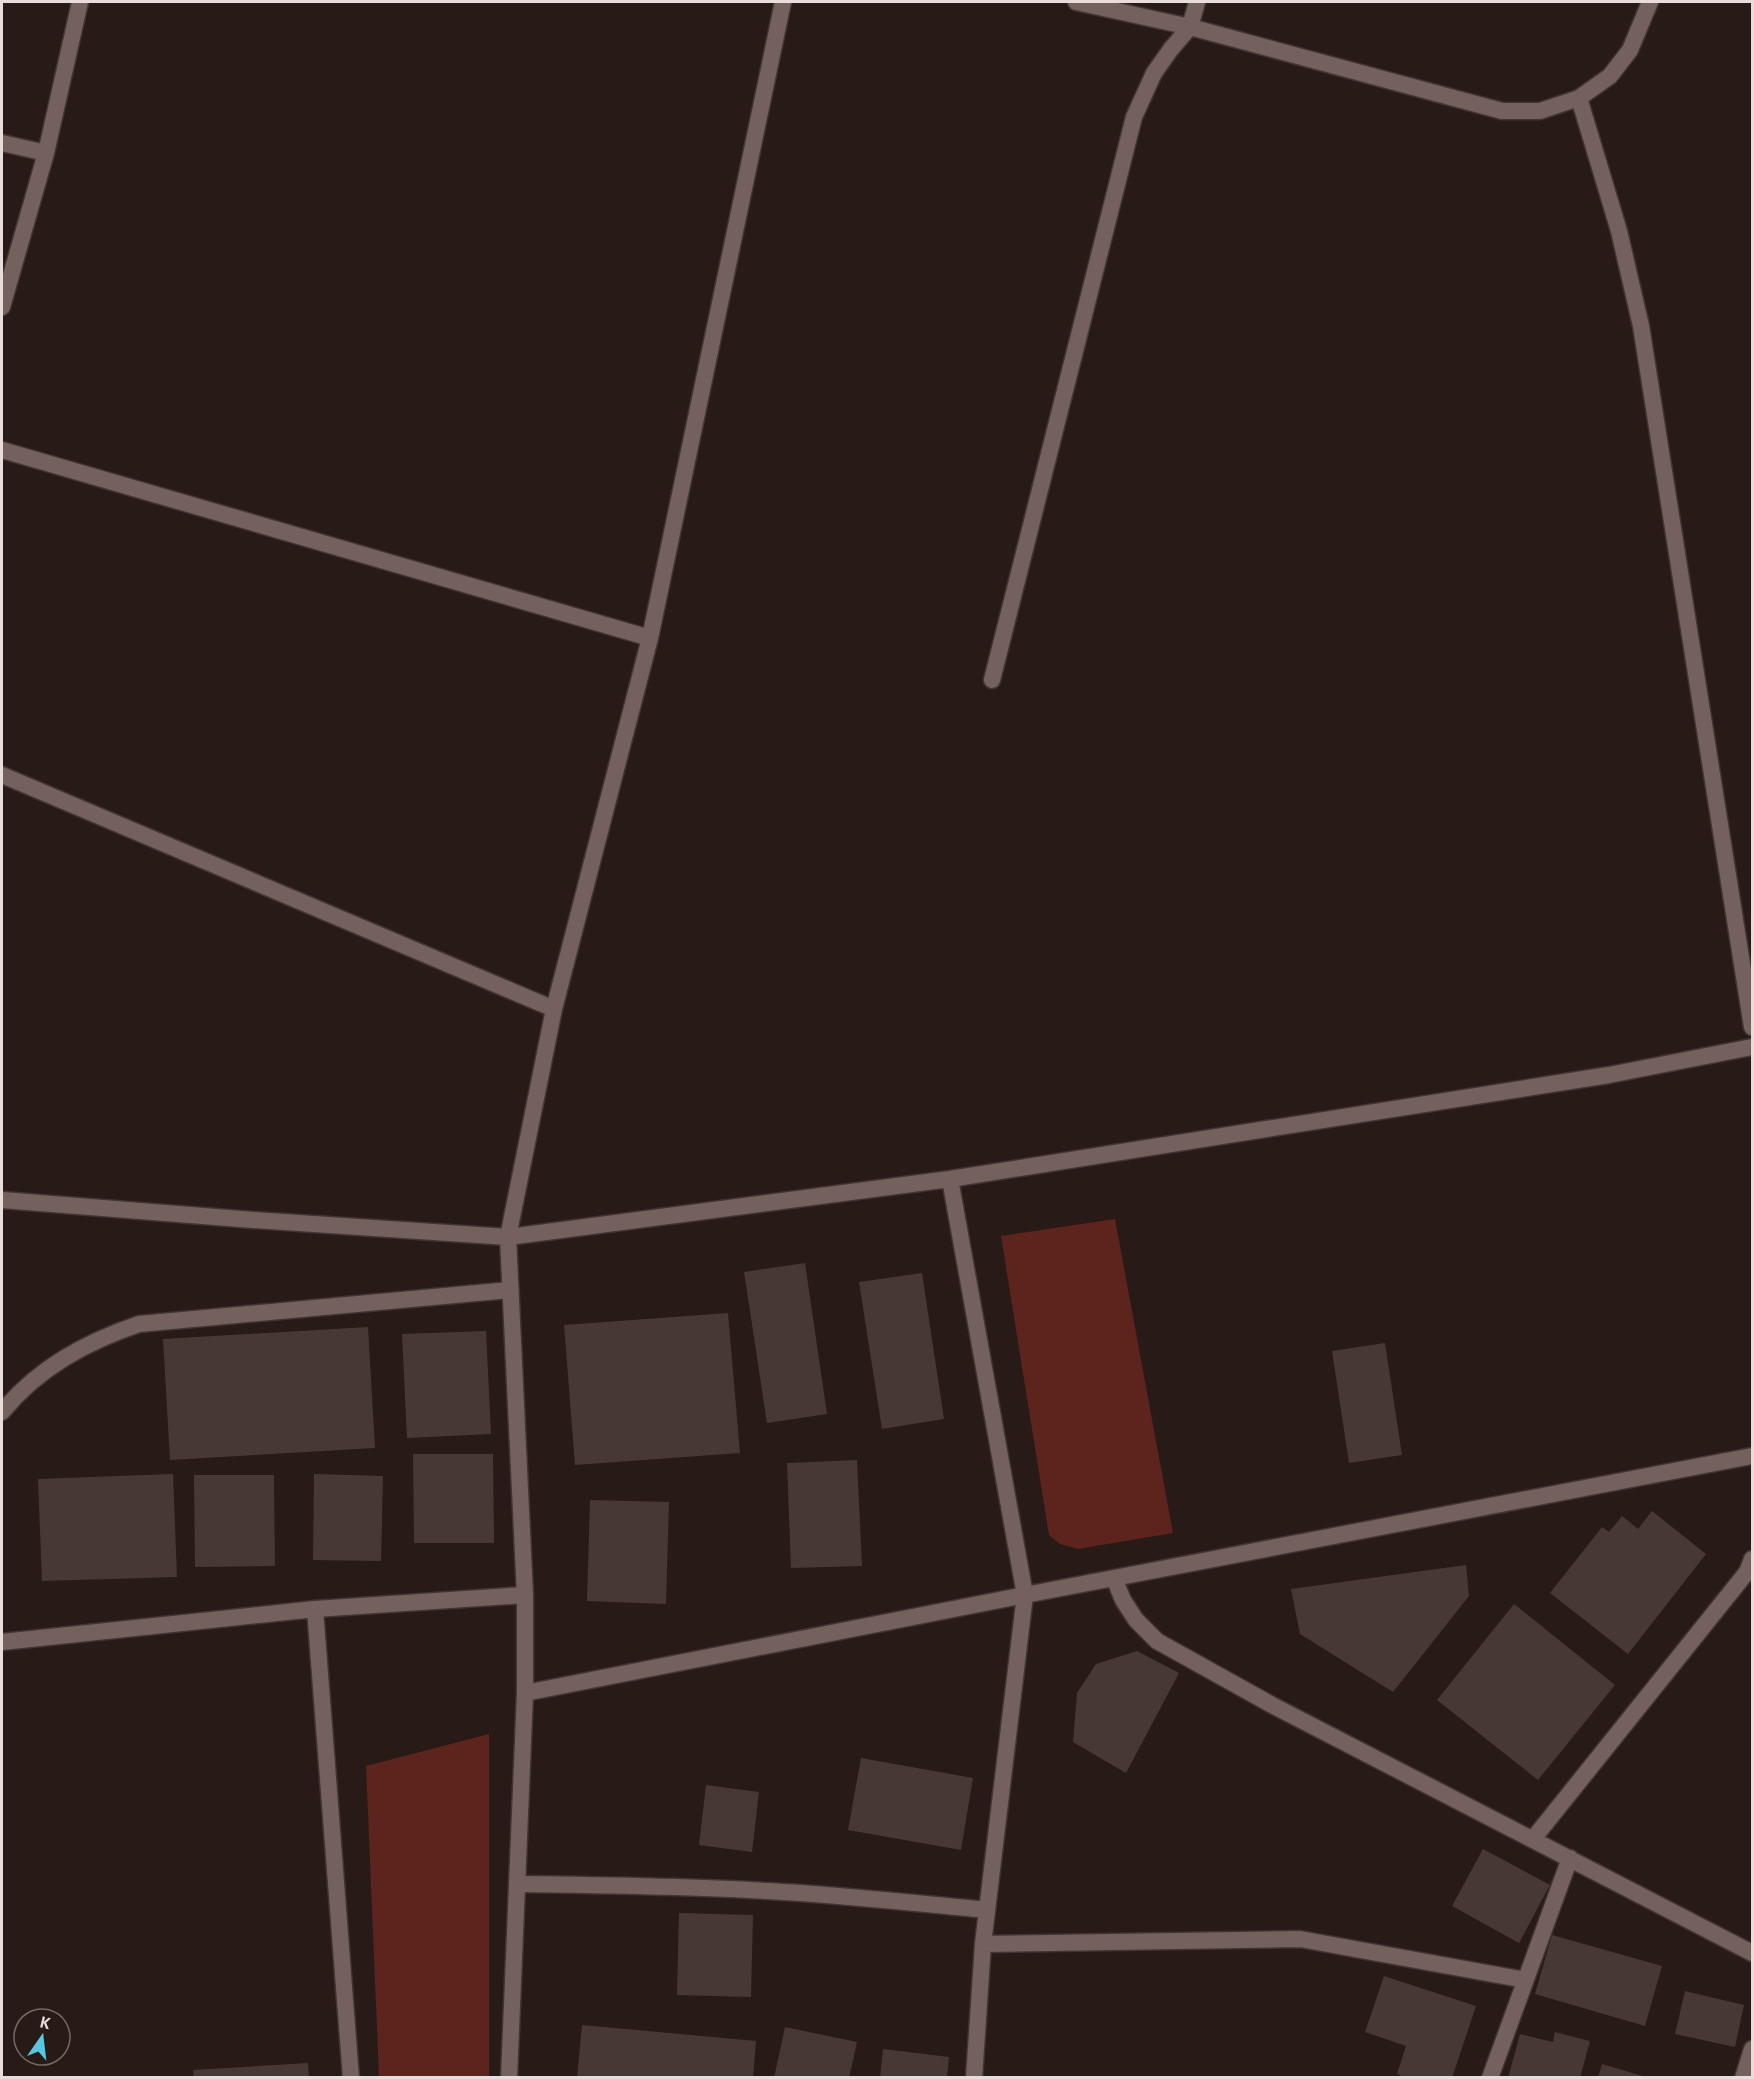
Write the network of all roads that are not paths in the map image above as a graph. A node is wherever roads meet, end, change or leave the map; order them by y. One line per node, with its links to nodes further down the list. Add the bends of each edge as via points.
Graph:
1 (80, 2): 9 (street)
2 (783, 2): 12 (street)
3 (1076, 2): 6 (street)
4 (1197, 2): 6 (street)
5 (1650, 2): 7 (street, via 1630,50 1610,76)
6 (1190, 27): 7 (street, via 1502,111 1540,111); 13 (street, via 1154,73 1134,117)
7 (1579, 98): 16 (street, via 1616,220 1641,326)
8 (2, 143): 9 (street)
9 (46, 153): 10 (street)
10 (2, 307)
11 (2, 450): 12 (street)
12 (650, 638): 15 (street)
13 (992, 680)
14 (2, 775): 15 (street)
15 (554, 1009): 20 (street)
16 (1752, 1027)
17 (1752, 1047): 18 (street, via 1609,1075)
18 (950, 1179): 20 (street); 27 (street)
19 (2, 1200): 20 (street)
20 (508, 1237): 21 (street)
21 (510, 1290): 22 (street, via 139,1324 72,1352 42,1373); 26 (street)
22 (2, 1412)
23 (1752, 1455): 25 (street)
24 (1752, 1559): 31 (street, via 1747,1572)
25 (1114, 1578): 27 (street); 31 (street, via 1136,1620 1157,1641 1272,1706)
26 (525, 1595): 28 (street); 30 (street)
27 (1025, 1595): 30 (street); 34 (street)
28 (315, 1609): 29 (street); 39 (street)
29 (2, 1642)
30 (525, 1693): 33 (street)
31 (1533, 1839): 32 (street)
32 (1570, 1858): 36 (street); 37 (street)
33 (517, 1884): 34 (street, via 769,1891); 40 (street)
34 (987, 1910): 35 (street)
35 (983, 1944): 37 (street, via 1300,1940); 41 (street)
36 (1752, 1953)
37 (1525, 1980): 42 (street)
38 (1752, 2049): 43 (street)
39 (351, 2078)
40 (509, 2078)
41 (974, 2078)
42 (1490, 2078)
43 (1743, 2078)

